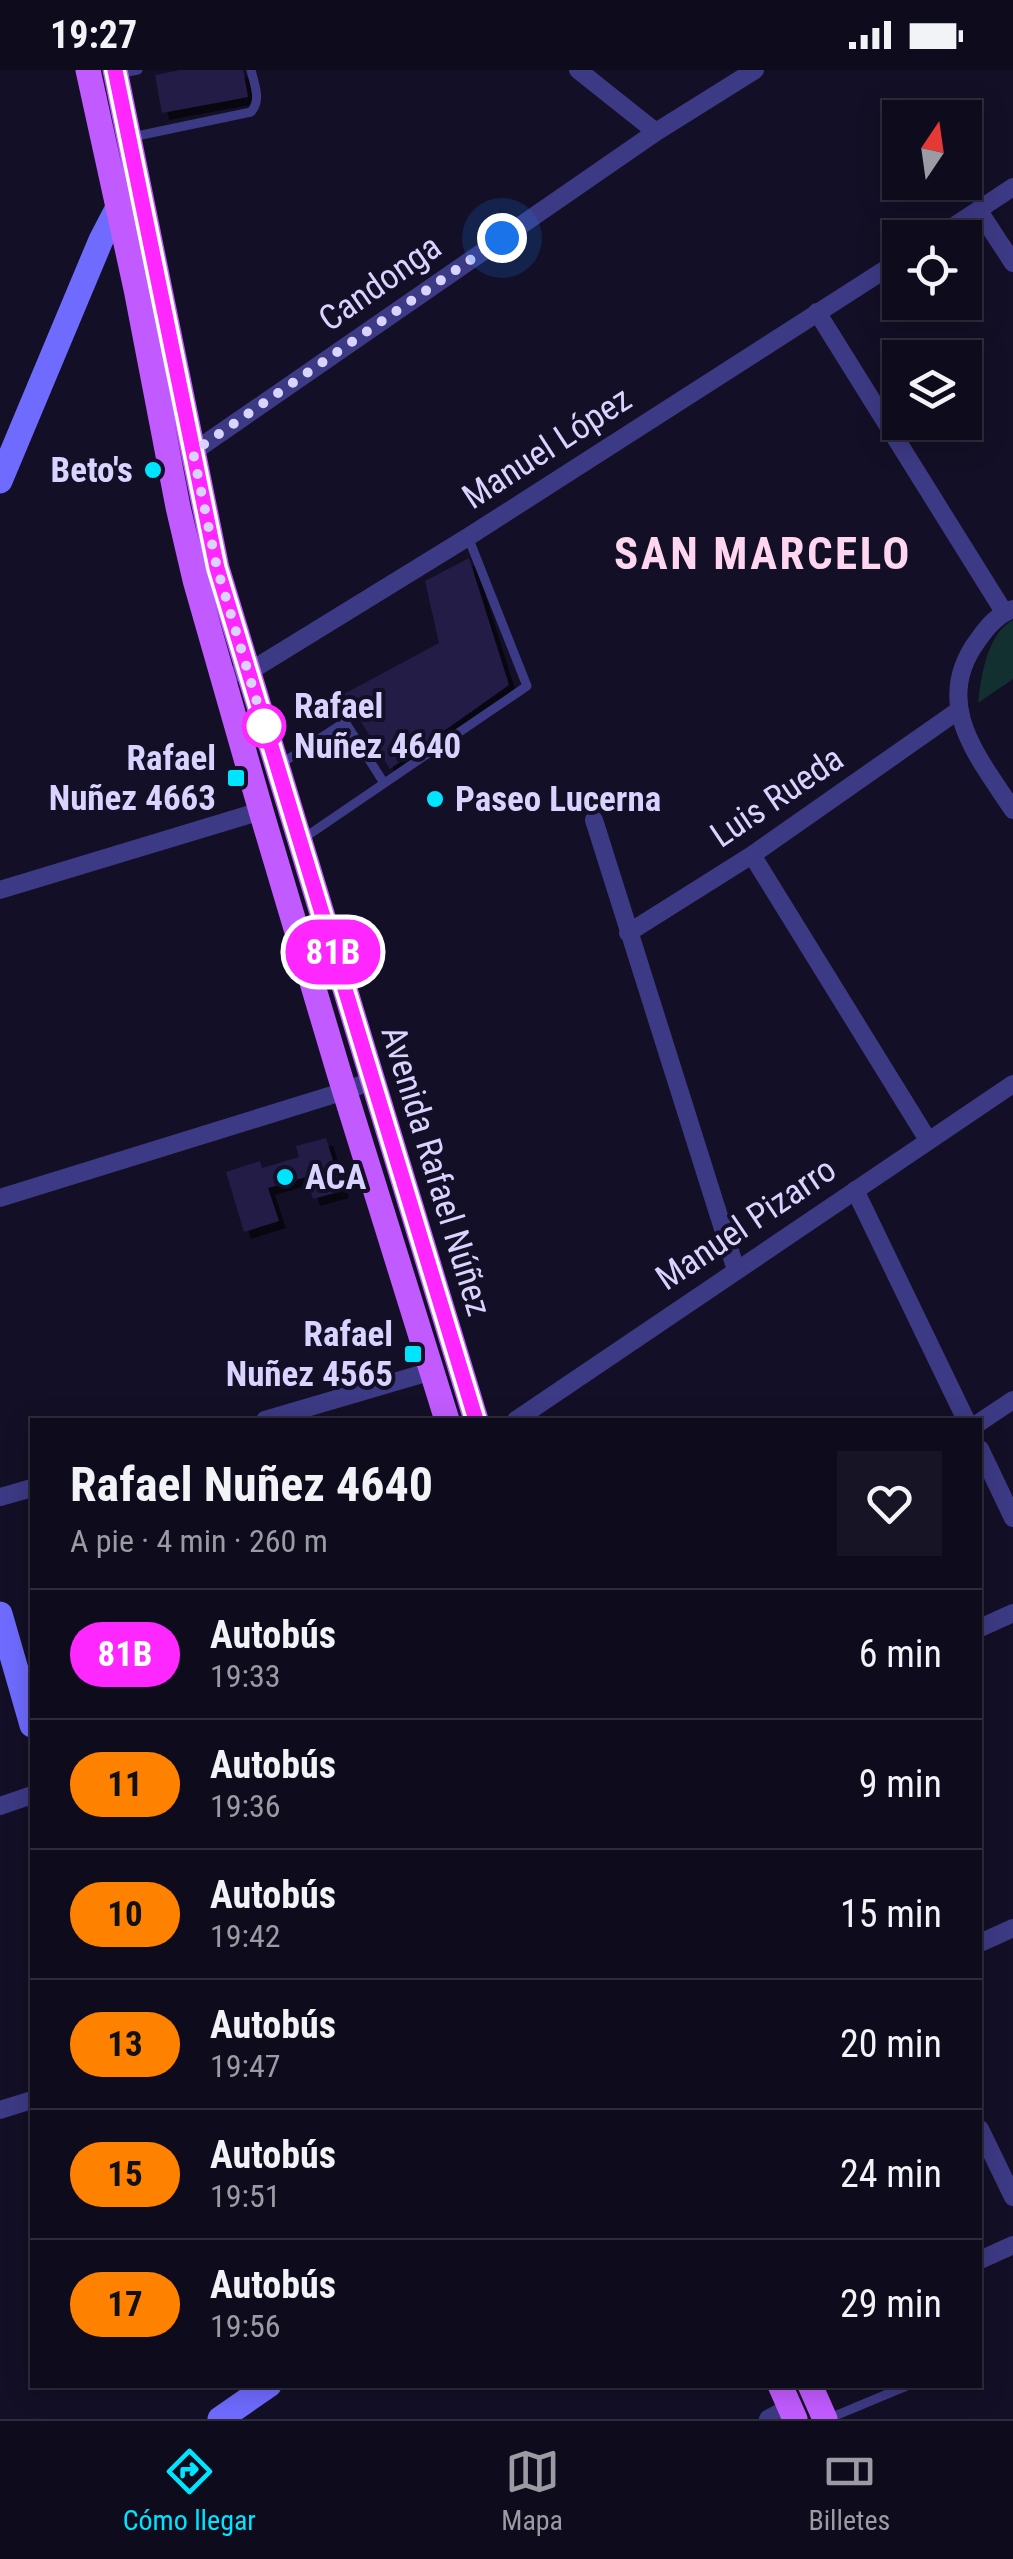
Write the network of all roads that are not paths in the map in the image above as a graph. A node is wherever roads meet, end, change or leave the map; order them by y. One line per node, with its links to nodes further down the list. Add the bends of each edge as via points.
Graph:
1 (88, 70): 10 (main road, Avenida Rafael Núñez)
2 (251, 70): 7 (lane, via 257,99 251,112)
3 (578, 70): 6 (street)
4 (755, 70): 6 (street, Candonga)
5 (123, 72): 7 (main road, Avenida Rafael Núñez)
6 (656, 132): 16 (street, Candonga)
7 (130, 138): 8 (main road, Avenida Rafael Núñez)
8 (137, 172): 10 (main road); 16 (main road, Avenida Rafael Núñez)
9 (1013, 186): 11 (street)
10 (117, 209): 17 (main road); 20 (main road, Avenida Rafael Núñez, via 182,525)
11 (979, 211): 12 (street); 13 (street)
12 (965, 220)
13 (1013, 263)
14 (882, 271): 15 (street, Manuel López)
15 (818, 312): 18 (street, Manuel López); 19 (street)
16 (193, 452): 20 (main road, Avenida Rafael Núñez)
17 (0, 481)
18 (468, 537): 20 (street, Manuel López); 23 (lane, via 527,686)
19 (1009, 610): 21 (street, via 989,624 964,663)
20 (235, 675): 22 (main road, Avenida Rafael Núñez); 25 (main road, Avenida Rafael Núñez)
21 (959, 710): 24 (street, via 966,737); 28 (street, Luis Rueda)
22 (277, 766): 23 (lane, via 345,722); 27 (main road, Avenida Rafael Núñez)
23 (384, 783): 27 (lane)
24 (1011, 802)
25 (261, 810): 29 (street); 33 (main road, Avenida Rafael Núñez)
26 (594, 820): 30 (street)
27 (299, 841): 31 (main road, Avenida Rafael Núñez)
28 (752, 855): 30 (street, Luis Rueda); 34 (street)
29 (0, 890)
30 (628, 932): 37 (street)
31 (372, 1081): 33 (street); 42 (main road, Avenida Rafael Núñez)
32 (1013, 1084): 34 (street, Manuel Pizarro)
33 (345, 1091): 36 (street); 38 (main road, Avenida Rafael Núñez)
34 (928, 1140): 35 (street, Manuel Pizarro)
35 (855, 1190): 37 (street, Manuel Pizarro); 44 (street)
36 (0, 1198)
37 (736, 1270): 43 (street, Manuel Pizarro)
38 (432, 1371): 40 (street); 41 (main road, Avenida Rafael Núñez)
39 (1013, 1400): 45 (street)
40 (272, 1418)
41 (446, 1418)
42 (475, 1418)
43 (519, 1418)
44 (965, 1418)
45 (982, 1421)
46 (982, 1453): 49 (street)
47 (30, 1489): 48 (street)
48 (0, 1498)
49 (1013, 1518)
50 (1013, 1613): 52 (street)
51 (0, 1614): 53 (main road)
52 (982, 1627)
53 (30, 1718)
54 (30, 1796): 55 (street)
55 (0, 1806)
56 (1013, 1928): 57 (street)
57 (982, 1942)
58 (30, 2101): 59 (street)
59 (0, 2110)
60 (982, 2133): 61 (street)
61 (1013, 2197)
62 (1013, 2244): 63 (street)
63 (982, 2259)
64 (264, 2388): 67 (main road)
65 (811, 2388): 69 (main road)
66 (903, 2388): 69 (lane)
67 (242, 2403): 68 (main road)
68 (220, 2419)
69 (826, 2419)

